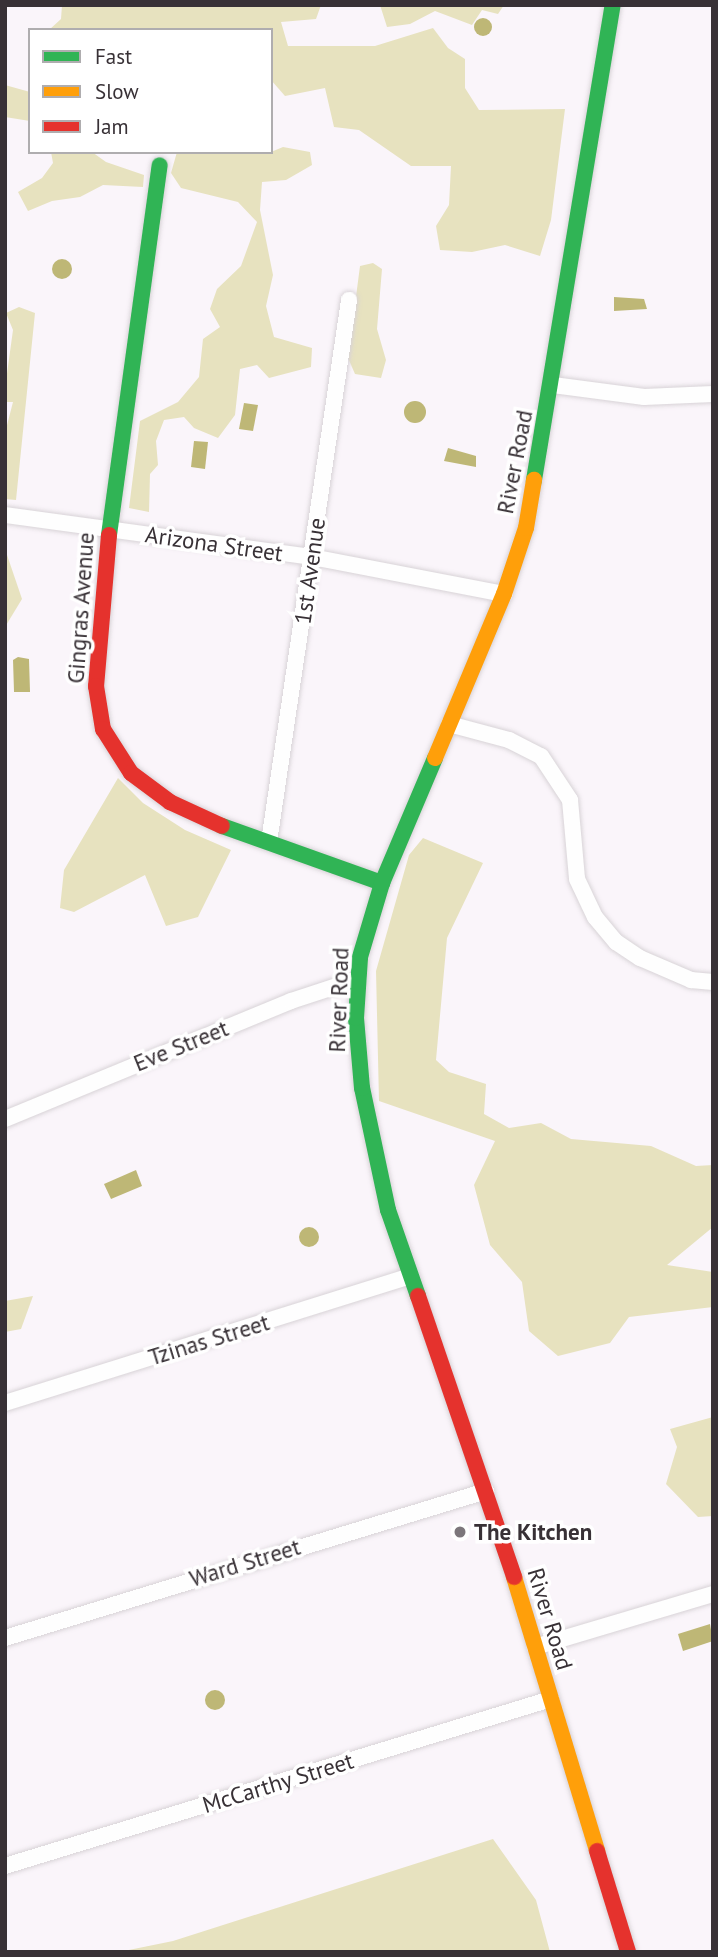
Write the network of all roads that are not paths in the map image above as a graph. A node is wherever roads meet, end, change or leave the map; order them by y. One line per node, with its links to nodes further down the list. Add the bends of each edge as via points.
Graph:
1 (612, 5): 4 (street, River Road)
2 (160, 164): 7 (street, Gingras Avenue)
3 (349, 300): 8 (street, 1st Avenue)
4 (553, 385): 5 (street, via 645,397); 9 (street, River Road, via 535,490)
5 (713, 394)
6 (5, 514): 7 (street, Arizona Street)
7 (109, 530): 8 (street, Arizona Street); 11 (street, Gingras Avenue, via 96,686 101,719 114,750 131,774 170,802)
8 (312, 557): 9 (street, Arizona Street); 11 (street, 1st Avenue)
9 (504, 594): 10 (street, River Road)
10 (449, 724): 12 (street, River Road); 14 (street, via 509,740 541,756 570,800 577,879 595,917 616,942 640,958)
11 (269, 842): 12 (street, Gingras Avenue)
12 (382, 883): 13 (street, River Road)
13 (358, 979): 15 (street, Eve Street, via 291,1001); 16 (street, River Road, via 358,1052 369,1129 388,1210)
14 (705, 981)
15 (5, 1119)
16 (411, 1276): 17 (street, Tzinas Street); 18 (street, River Road)
17 (5, 1403)
18 (486, 1491): 20 (street, Ward Street); 21 (street, River Road)
19 (713, 1594): 21 (street)
20 (5, 1637)
21 (535, 1647): 22 (street, River Road)
22 (551, 1699): 23 (street, McCarthy Street); 24 (street, River Road)
23 (5, 1866)
24 (628, 1952)

